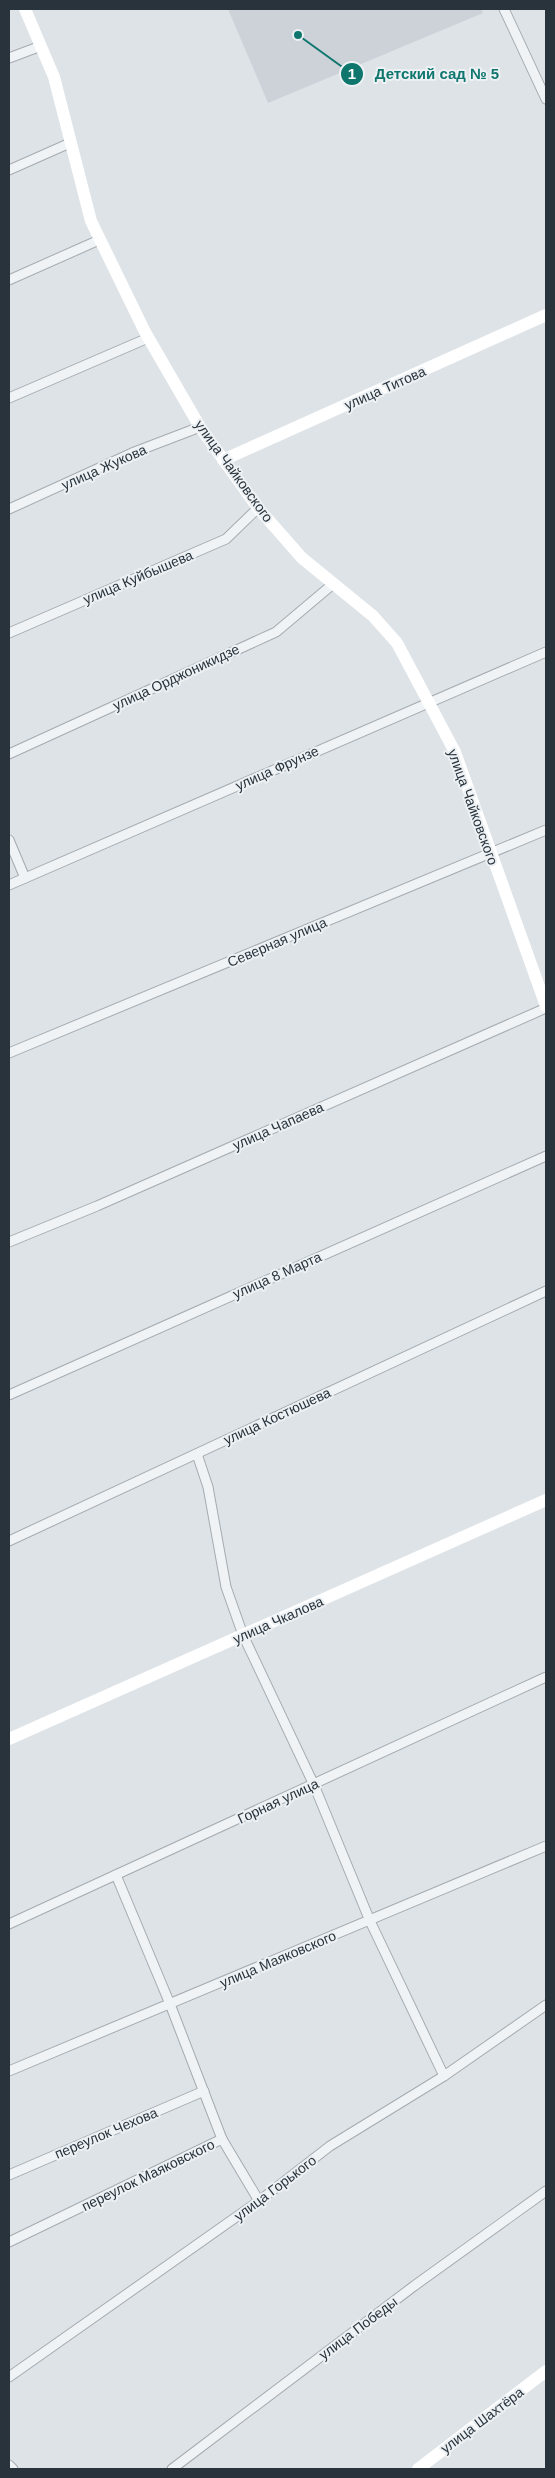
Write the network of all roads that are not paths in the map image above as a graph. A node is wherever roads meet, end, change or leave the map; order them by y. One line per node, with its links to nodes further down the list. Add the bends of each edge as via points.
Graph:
1 (25, 9): 3 (street, улица Чайковского)
2 (504, 9): 5 (street)
3 (41, 46): 4 (street); 6 (street, улица Чайковского, via 54,77)
4 (9, 58)
5 (546, 99)
6 (70, 143): 7 (street); 8 (street, улица Чайковского, via 82,192)
7 (9, 170)
8 (100, 240): 9 (street); 11 (street, улица Чайковского)
9 (9, 280)
10 (546, 315): 14 (street, улица Титова)
11 (148, 338): 12 (street); 13 (street, улица Чайковского)
12 (9, 398)
13 (200, 427): 14 (street, улица Чайковского); 16 (street, улица Жукова, via 132,452)
14 (224, 460): 15 (street, улица Чайковского)
15 (258, 508): 17 (street, улица Чайковского, via 302,558); 18 (street, улица Куйбышева, via 226,539)
16 (9, 510)
17 (333, 584): 20 (street, улица Чайковского, via 386,629); 21 (street, улица Орджоникидзе, via 276,632)
18 (9, 633)
19 (546, 652): 20 (street, улица Фрунзе)
20 (429, 701): 24 (street, улица Чайковского, via 455,752); 25 (street, улица Фрунзе)
21 (9, 754)
22 (546, 830): 24 (street, Северная улица)
23 (9, 840): 25 (street)
24 (490, 854): 27 (street, улица Чайковского); 28 (street, Северная улица)
25 (25, 878): 26 (street, улица Фрунзе)
26 (9, 886)
27 (546, 1007): 30 (street, улица Чапаева)
28 (9, 1053)
29 (546, 1156): 32 (street, улица 8 Марта)
30 (9, 1242)
31 (546, 1291): 33 (street, улица Костюшева)
32 (9, 1394)
33 (196, 1454): 35 (street, улица Костюшева); 36 (street, via 208,1487 226,1587)
34 (546, 1500): 36 (street, улица Чкалова)
35 (9, 1541)
36 (243, 1635): 38 (street, улица Чкалова); 39 (street)
37 (546, 1677): 39 (street, Горная улица)
38 (9, 1739)
39 (314, 1785): 41 (street, Горная улица); 42 (street)
40 (546, 1846): 42 (street, улица Маяковского)
41 (116, 1875): 43 (street, Горная улица); 44 (street)
42 (370, 1921): 44 (street, улица Маяковского); 47 (street)
43 (9, 1924)
44 (170, 2004): 46 (street, улица Маяковского); 48 (street)
45 (546, 2005): 47 (street, улица Горького)
46 (9, 2071)
47 (444, 2076): 52 (street, улица Горького, via 330,2146)
48 (204, 2091): 49 (street); 50 (street, переулок Чехова)
49 (222, 2140): 52 (street, переулок Маяковского); 53 (street, переулок Маяковского)
50 (9, 2174)
51 (546, 2191): 58 (street, улица Победы, via 414,2286)
52 (260, 2201): 55 (street, улица Горького)
53 (9, 2242)
54 (546, 2371): 59 (street, улица Шахтёра)
55 (9, 2377)
56 (9, 2465): 57 (street)
57 (12, 2469)
58 (172, 2469)
59 (418, 2469)

